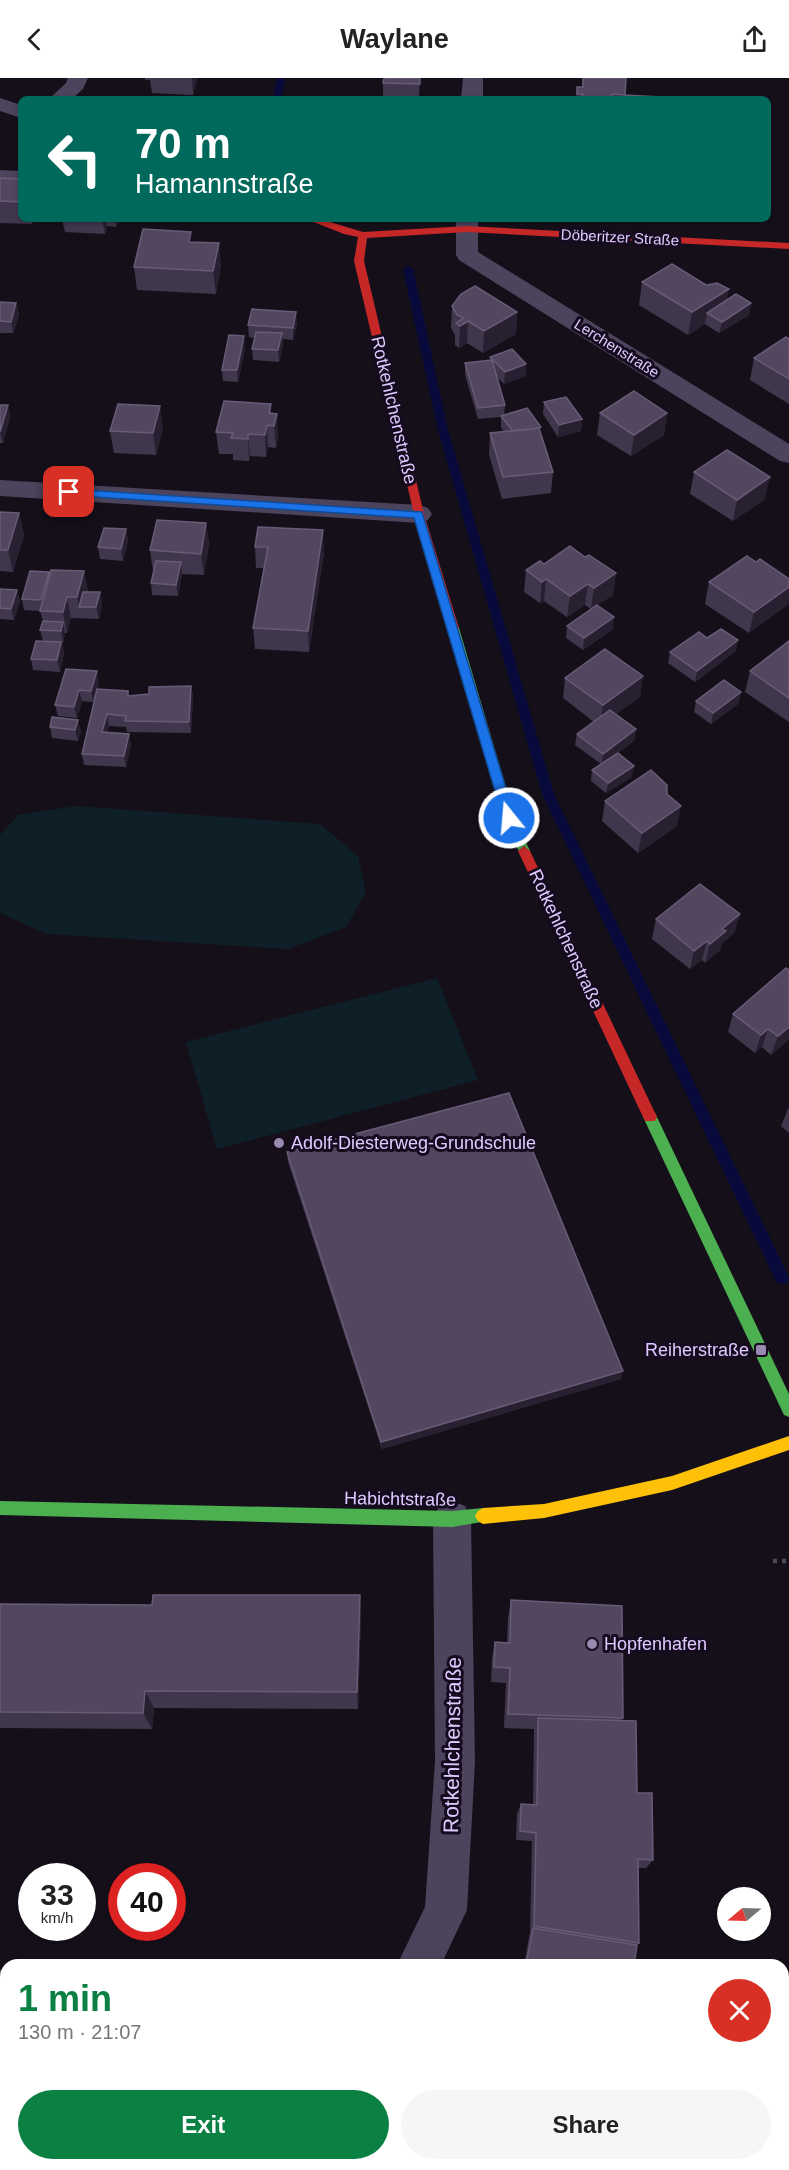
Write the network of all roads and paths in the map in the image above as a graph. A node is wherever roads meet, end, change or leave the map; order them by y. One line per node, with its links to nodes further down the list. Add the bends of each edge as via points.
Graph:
1 (78, 78): 3 (street)
2 (472, 78): 4 (street)
3 (63, 96)
4 (472, 96)
5 (0, 104): 6 (street)
6 (18, 111)
7 (0, 177): 8 (street)
8 (18, 178)
9 (319, 222): 11 (street, Döberitzer Straße)
10 (467, 224): 11 (street, Döberitzer Straße); 12 (street, Döberitzer Straße); 13 (street, Lerchenstraße, via 467,255)
11 (363, 235): 15 (street, Rotkehlchenstraße, via 358,261)
12 (789, 246)
13 (789, 455)
14 (0, 488): 15 (street)
15 (418, 514): 16 (street, Rotkehlchenstraße, via 509,818)
16 (789, 1410)
17 (789, 1443): 19 (street, Habichtstraße, via 672,1483 544,1511)
18 (0, 1508): 19 (street, Habichtstraße)
19 (452, 1519): 22 (street, Rotkehlchenstraße, via 455,1761 446,1910)
20 (773, 1561): 21 (path)
21 (789, 1561)
22 (421, 1959)

